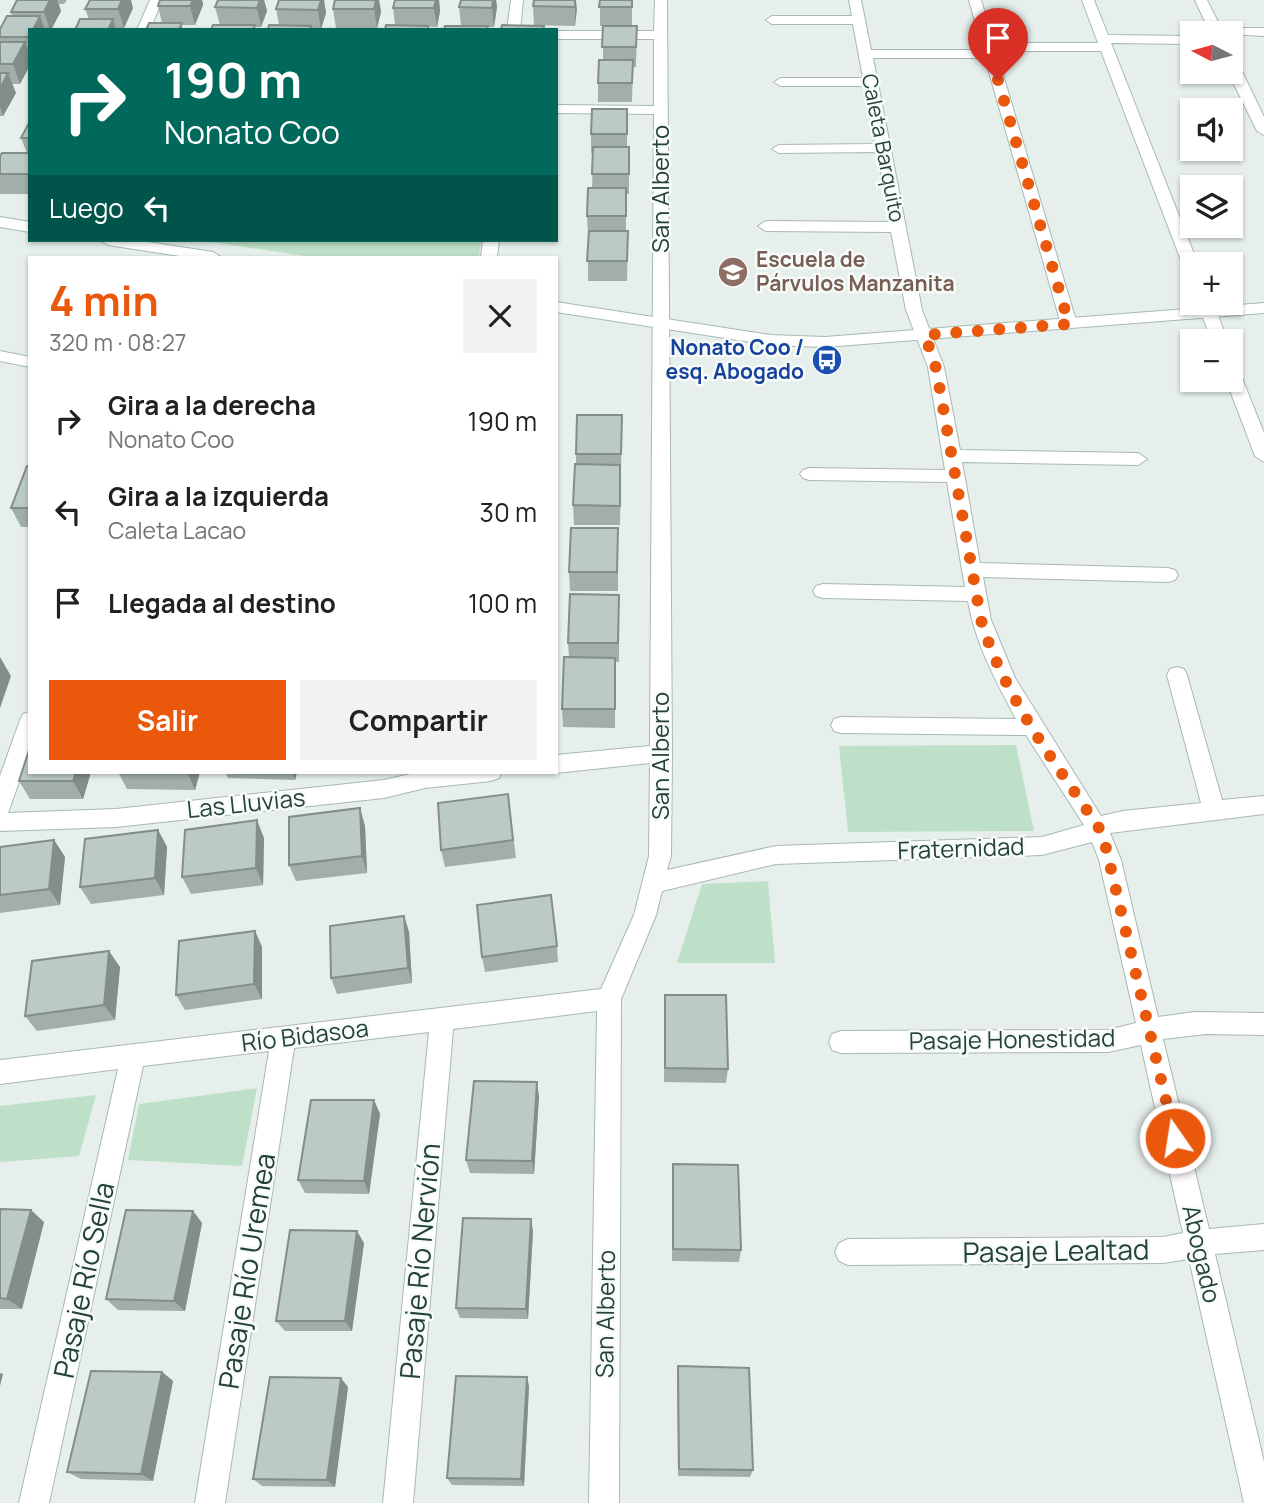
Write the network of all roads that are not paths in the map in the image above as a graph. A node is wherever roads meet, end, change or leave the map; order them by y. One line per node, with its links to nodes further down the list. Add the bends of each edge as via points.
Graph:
1 (156, 0): 11 (street)
2 (517, 0): 12 (street)
3 (661, 0): 16 (street, San Alberto)
4 (855, 0): 9 (street, Caleta Barquito)
5 (975, 0): 19 (street)
6 (1088, 0): 18 (street)
7 (1201, 0): 10 (street)
8 (772, 20): 9 (street)
9 (859, 20): 20 (street, Caleta Barquito)
10 (1211, 21)
11 (144, 28)
12 (513, 28)
13 (1243, 32): 14 (street)
14 (1264, 32)
15 (558, 35): 16 (street)
16 (661, 35): 25 (street, San Alberto)
17 (1180, 40): 18 (street)
18 (1105, 43): 19 (street); 34 (street)
19 (989, 50): 20 (street); 41 (street)
20 (866, 54): 22 (street, Caleta Barquito)
21 (781, 82): 22 (street)
22 (871, 82): 27 (street, Caleta Barquito)
23 (1241, 84): 26 (street)
24 (558, 109): 25 (street)
25 (661, 110): 40 (street, San Alberto)
26 (1264, 131)
27 (883, 148): 28 (street); 32 (street, Caleta Barquito)
28 (779, 149)
29 (0, 222): 31 (street)
30 (766, 226): 32 (street)
31 (28, 227)
32 (898, 227): 42 (street, Caleta Barquito, via 914,310)
33 (120, 242): 35 (street)
34 (1186, 252)
35 (207, 256)
36 (558, 307): 40 (street)
37 (1243, 308): 38 (street)
38 (1264, 308)
39 (1180, 311): 41 (street)
40 (661, 322): 42 (street, via 797,342); 59 (street, San Alberto)
41 (1069, 324): 42 (street)
42 (925, 335): 46 (street, Abogado)
43 (0, 356): 44 (street)
44 (28, 362)
45 (1239, 392): 47 (street)
46 (951, 456): 48 (street); 50 (street, Abogado)
47 (1264, 456)
48 (1138, 459)
49 (808, 474): 50 (street)
50 (955, 476): 51 (street, Abogado)
51 (972, 570): 52 (street); 54 (street, Abogado)
52 (1168, 575)
53 (823, 591): 54 (street)
54 (976, 594): 58 (street, Abogado, via 989,645)
55 (1177, 675): 65 (street)
56 (28, 725): 64 (street)
57 (841, 725): 58 (street)
58 (1032, 727): 67 (street, Abogado)
59 (661, 753): 60 (street); 68 (street, San Alberto, via 660,856)
60 (558, 764)
61 (448, 774): 62 (street, Las Lluvias)
62 (426, 775): 66 (street, Las Lluvias, via 384,789 116,818)
63 (1264, 805): 65 (street, Fraternidad)
64 (0, 807)
65 (1214, 811): 67 (street, Fraternidad, via 1123,820)
66 (0, 822)
67 (1099, 828): 68 (street, Fraternidad, via 1042,846 776,855); 72 (street, Abogado)
68 (655, 883): 69 (street, San Alberto)
69 (609, 999): 70 (street, Río Bidasoa); 83 (street, San Alberto)
70 (442, 1019): 73 (street, Río Bidasoa); 82 (street, Pasaje Río Nervión)
71 (1264, 1024): 72 (street, Pasaje Honestidad, via 1191,1024)
72 (1150, 1032): 74 (street, Pasaje Honestidad, via 1108,1041); 78 (street, Abogado)
73 (283, 1038): 75 (street, Río Bidasoa); 81 (street, Pasaje Río Uremea)
74 (841, 1042)
75 (134, 1056): 76 (street, Río Bidasoa); 80 (street, Pasaje Río Sella)
76 (0, 1072)
77 (1264, 1237): 78 (street, Pasaje Lealtad)
78 (1199, 1245): 79 (street, Pasaje Lealtad, via 1163,1250); 84 (street, Abogado)
79 (848, 1252)
80 (34, 1503)
81 (210, 1503)
82 (398, 1503)
83 (604, 1503)
84 (1259, 1503)

